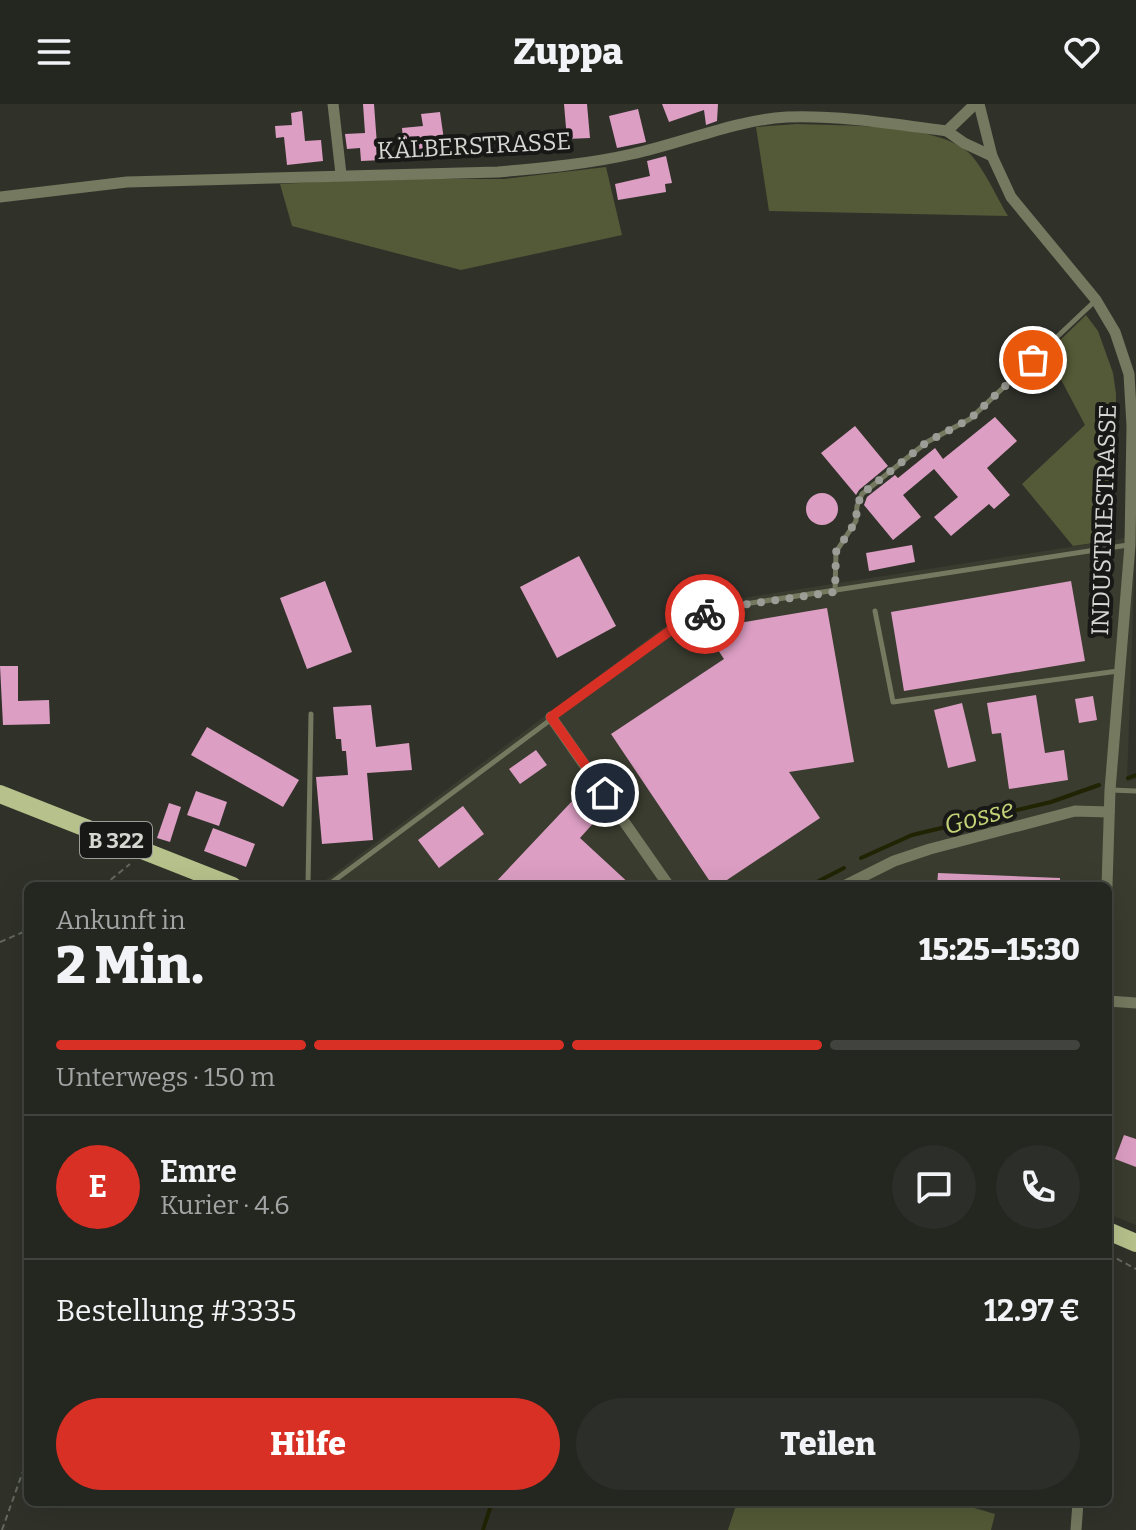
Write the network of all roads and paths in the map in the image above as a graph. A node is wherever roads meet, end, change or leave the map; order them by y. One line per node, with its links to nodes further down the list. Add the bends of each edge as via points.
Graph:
1 (333, 104): 5 (street)
2 (977, 104): 3 (street); 4 (street, INDUSTRIESTRASSE)
3 (947, 131): 4 (street, KÄLBERSTRASSE); 5 (street, KÄLBERSTRASSE, via 788,117 550,168)
4 (992, 156): 7 (street, INDUSTRIESTRASSE, via 1011,197)
5 (341, 174): 6 (street, KÄLBERSTRASSE, via 127,182)
6 (0, 197)
7 (1096, 300): 8 (street, INDUSTRIESTRASSE, via 1115,332 1129,374); 9 (lane, via 970,419 927,442 862,494 856,521 836,552)
8 (1133, 544): 9 (lane); 11 (street, INDUSTRIESTRASSE)
9 (835, 592): 13 (lane, via 719,608 674,628)
10 (875, 611): 11 (lane, via 893,702)
11 (1119, 671): 14 (street, INDUSTRIESTRASSE)
12 (311, 714): 21 (lane)
13 (551, 717): 22 (lane); 23 (street)
14 (1110, 790): 15 (lane); 17 (street, INDUSTRIESTRASSE)
15 (1136, 791)
16 (0, 794): 18 (main road, B 322)
17 (1109, 812): 24 (street, via 1075,811 930,849); 25 (street, INDUSTRIESTRASSE)
18 (140, 850): 19 (path); 20 (main road, B 322)
19 (108, 882)
20 (223, 882)
21 (308, 882)
22 (332, 882)
23 (666, 882)
24 (852, 882)
25 (1107, 882)
26 (24, 932): 27 (path)
27 (0, 942)
28 (1112, 1001): 29 (street)
29 (1136, 1003)
30 (1112, 1233): 31 (main road)
31 (1136, 1243)
32 (1112, 1256): 33 (path)
33 (1136, 1269)
34 (24, 1468): 36 (path)
35 (1078, 1506): 37 (street)
36 (2, 1530)
37 (1076, 1530)

